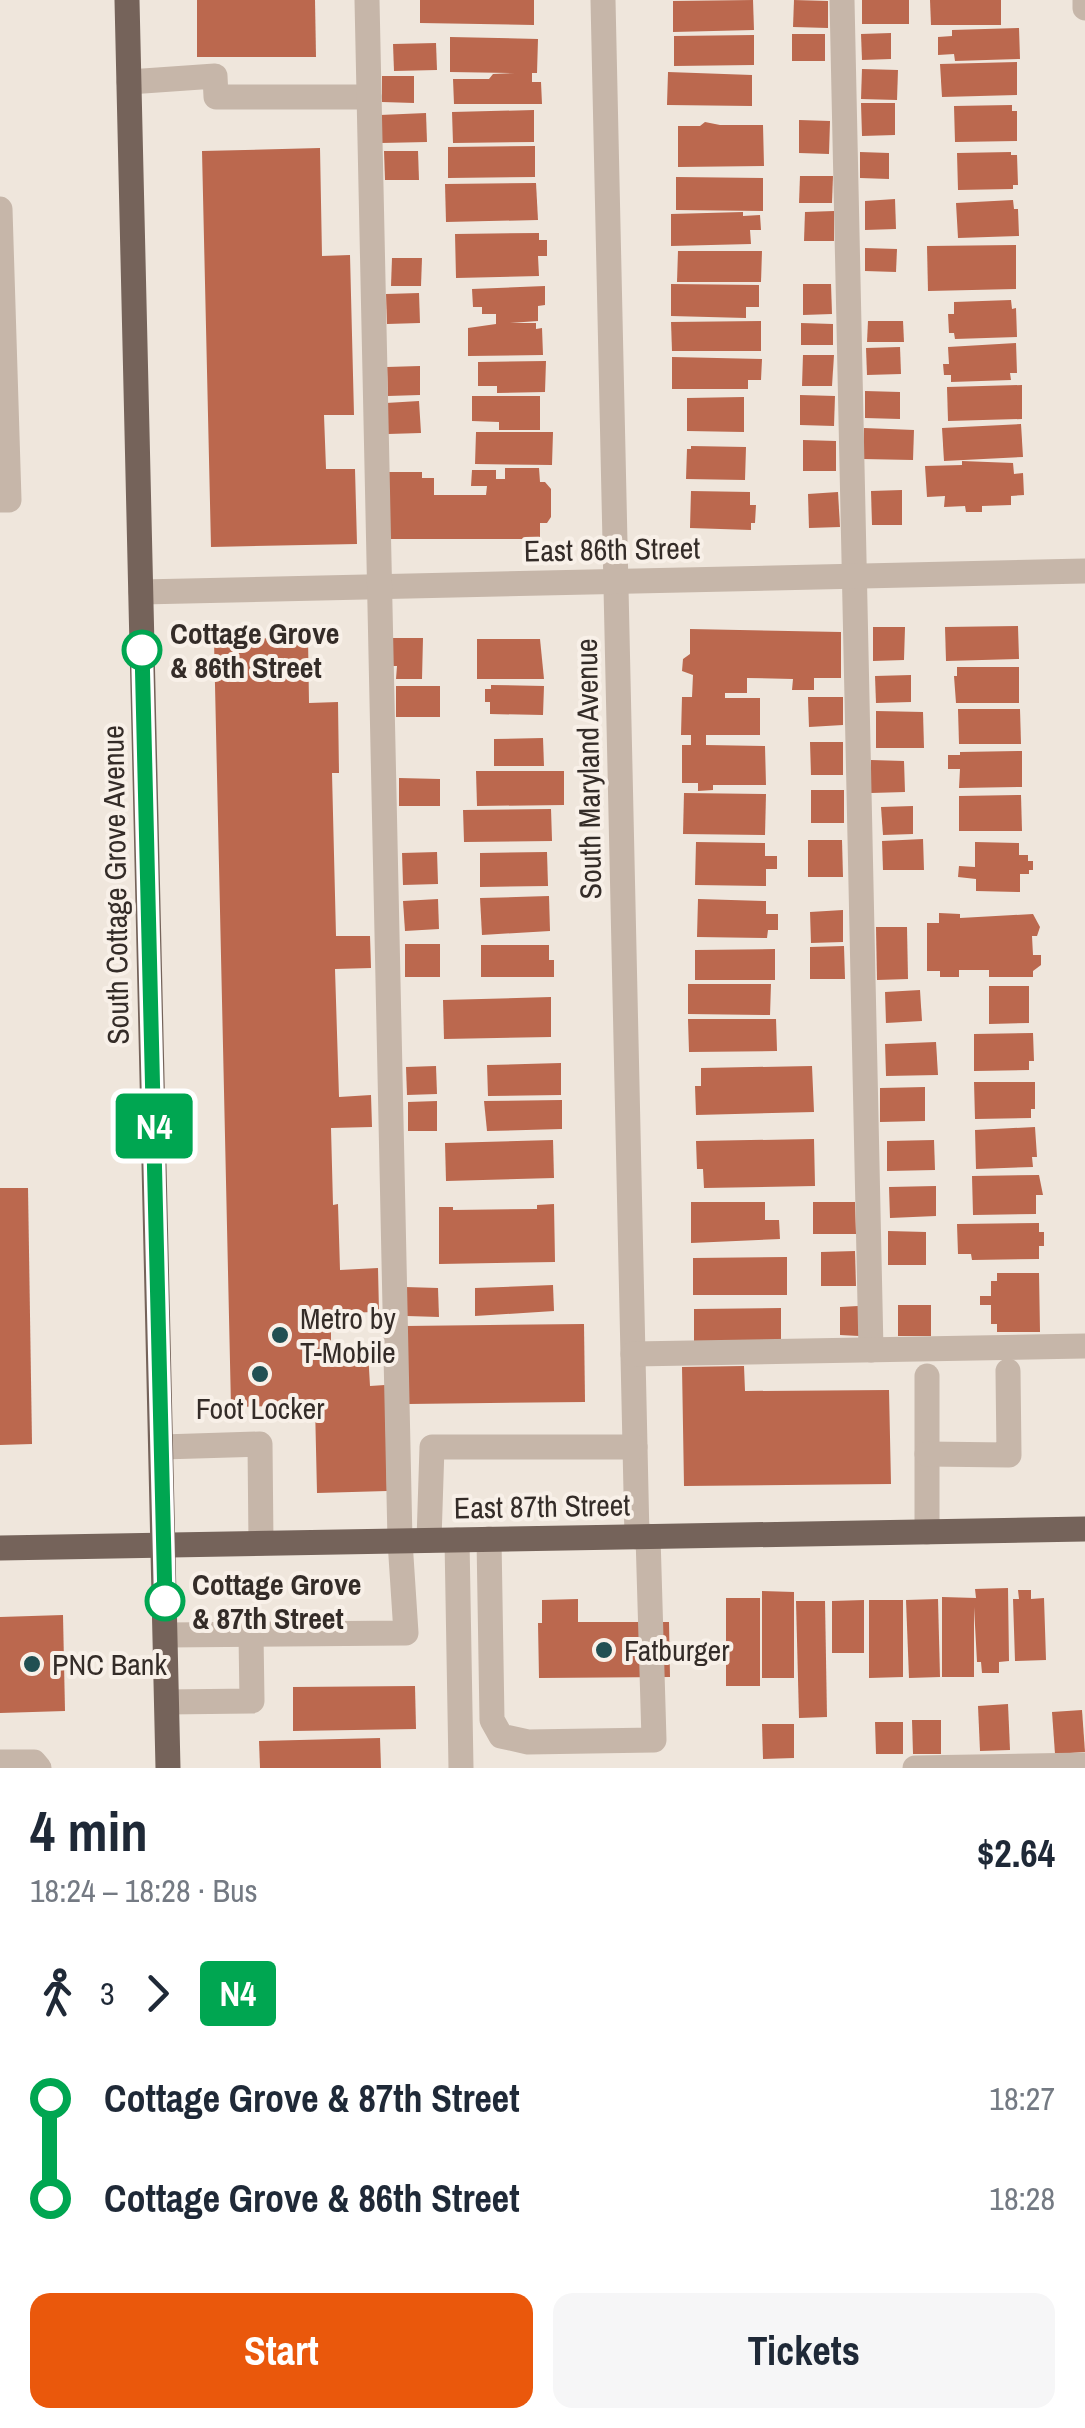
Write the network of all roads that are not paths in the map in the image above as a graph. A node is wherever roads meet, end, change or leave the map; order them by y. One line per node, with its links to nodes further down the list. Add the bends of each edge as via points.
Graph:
1 (127, 0): 7 (main road, South Cottage Grove Avenue)
2 (367, 0): 8 (street)
3 (603, 0): 14 (street, South Maryland Avenue)
4 (842, 0): 13 (street)
5 (1085, 0): 6 (street)
6 (1085, 8)
7 (129, 82): 8 (street, via 215,76 216,96); 16 (main road, South Cottage Grove Avenue)
8 (369, 97): 15 (street)
9 (0, 209): 10 (street)
10 (1, 256): 11 (street, via 9,500)
11 (0, 500)
12 (1085, 571): 13 (street, East 86th Street)
13 (854, 576): 14 (street, East 86th Street); 18 (street)
14 (616, 581): 15 (street, East 86th Street); 19 (street, South Maryland Avenue)
15 (380, 587): 16 (street, East 86th Street); 31 (street)
16 (141, 592): 22 (main road, South Cottage Grove Avenue)
17 (1085, 1346): 18 (street)
18 (871, 1350): 19 (street)
19 (632, 1354): 23 (street, South Maryland Avenue)
20 (1008, 1371): 24 (street, via 1010,1455)
21 (928, 1376): 24 (street)
22 (162, 1447): 32 (street, via 260,1444); 33 (main road, South Cottage Grove Avenue)
23 (634, 1447): 27 (street, South Maryland Avenue); 28 (street, via 432,1447)
24 (928, 1454): 26 (street)
25 (1085, 1529): 26 (main road, East 87th Street)
26 (928, 1532): 27 (main road, East 87th Street)
27 (642, 1536): 30 (main road, East 87th Street); 30 (street, South Maryland Avenue, via 654,1740 528,1742 502,1736 492,1720)
28 (429, 1540): 29 (main road, East 87th Street); 31 (main road, East 87th Street)
29 (457, 1540): 30 (main road, East 87th Street); 42 (street)
30 (489, 1540)
31 (400, 1541): 32 (main road, East 87th Street); 35 (street, via 406,1633)
32 (261, 1543): 33 (main road, East 87th Street)
33 (164, 1545): 34 (main road, East 87th Street); 36 (main road, South Cottage Grove Avenue)
34 (0, 1548)
35 (251, 1634): 36 (street); 37 (street, via 252,1702)
36 (166, 1635): 37 (main road, South Cottage Grove Avenue)
37 (166, 1702): 41 (main road, South Cottage Grove Avenue)
38 (0, 1762): 40 (street, via 34,1762)
39 (1085, 1765): 43 (street)
40 (39, 1768)
41 (168, 1768)
42 (461, 1768)
43 (915, 1768)

